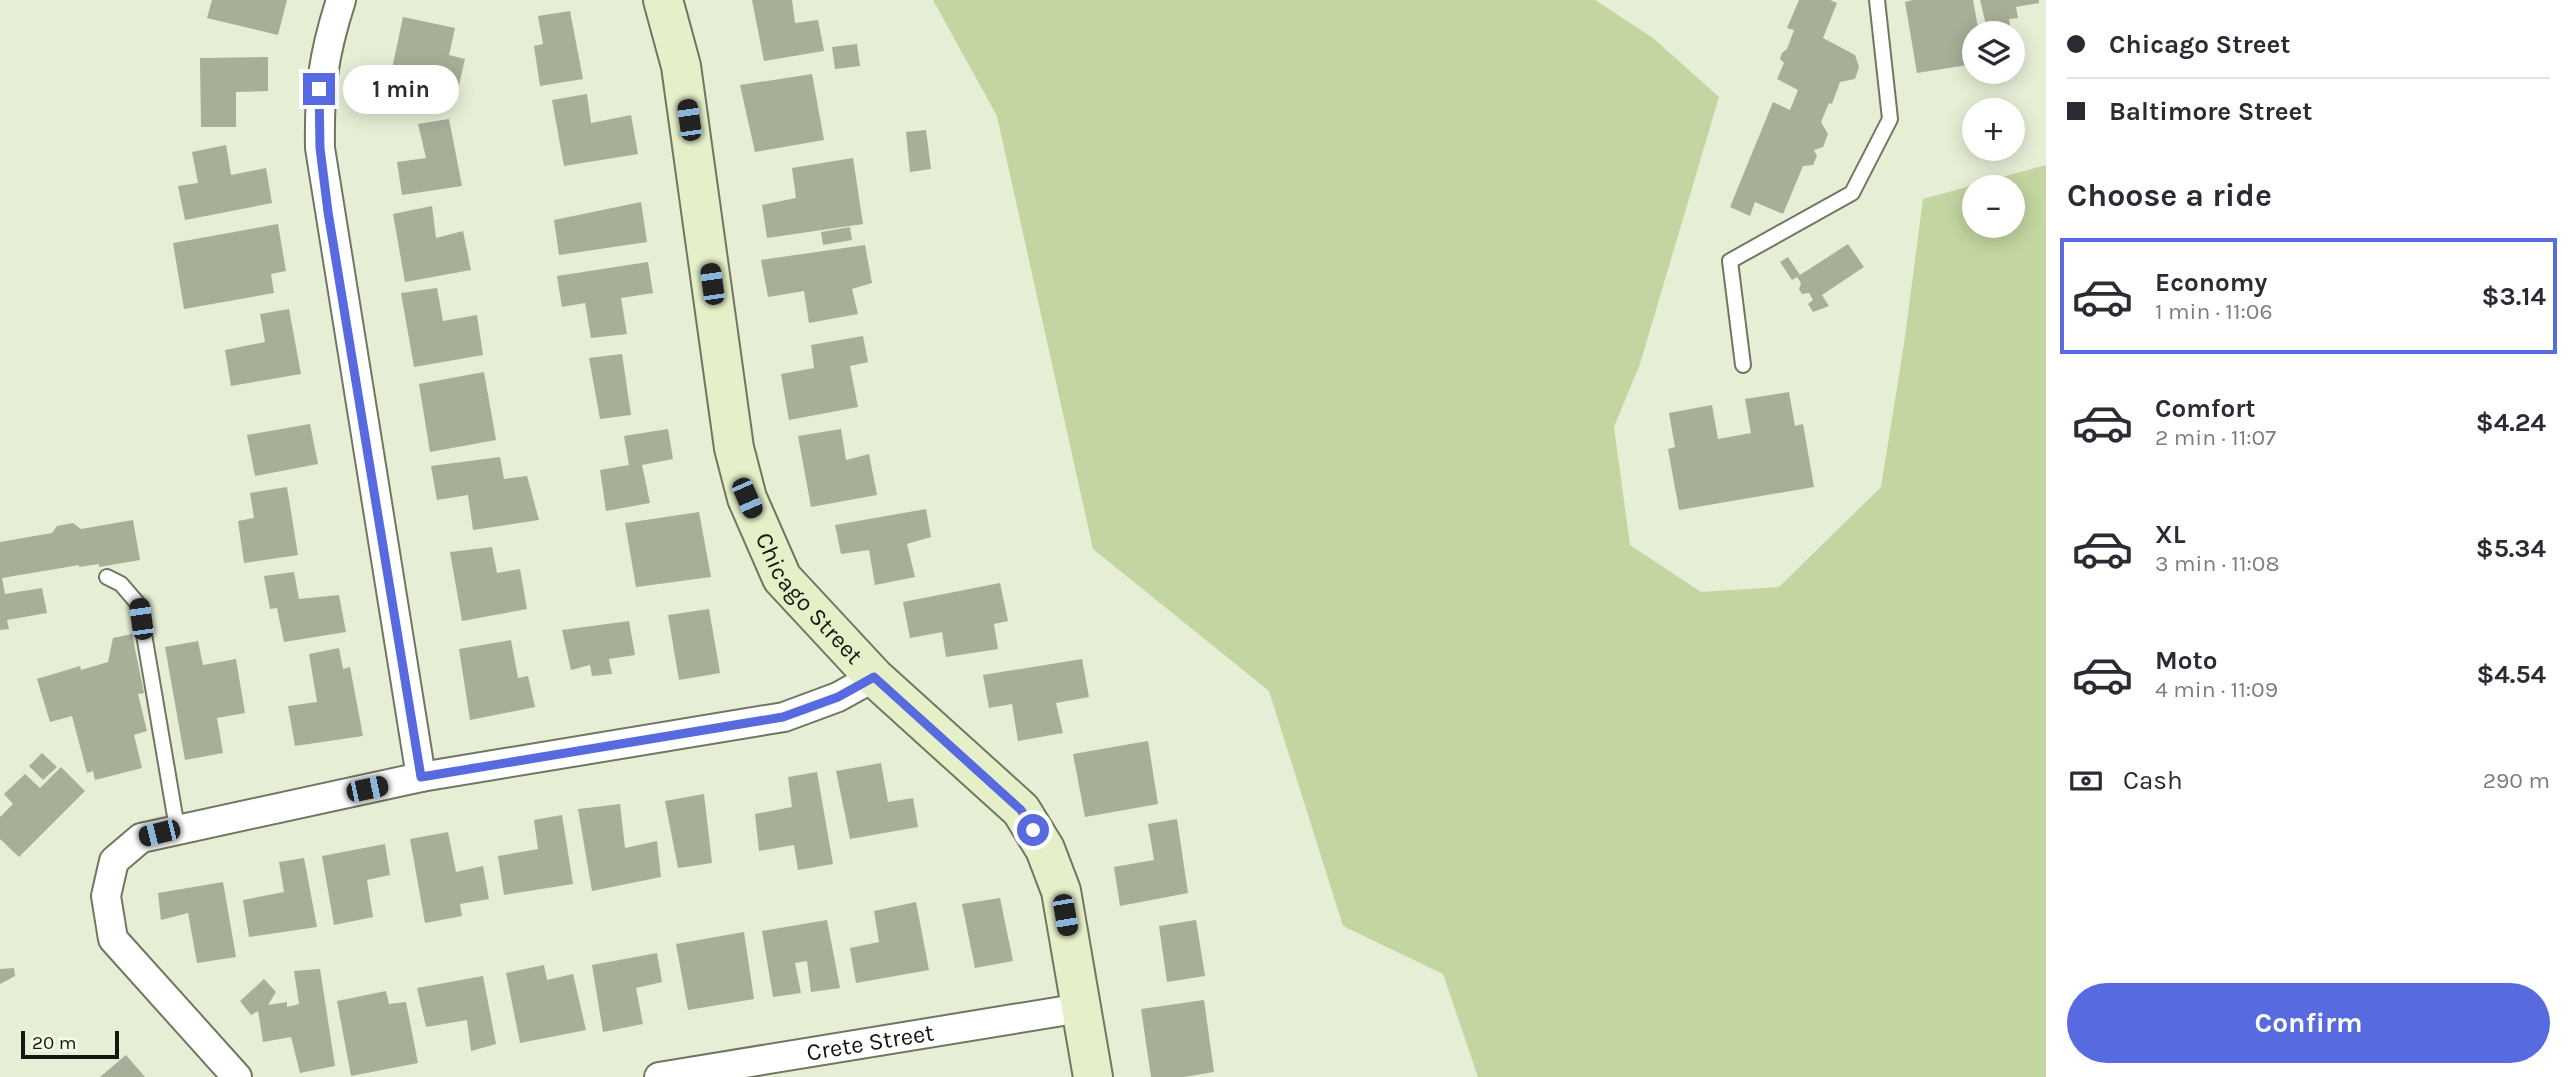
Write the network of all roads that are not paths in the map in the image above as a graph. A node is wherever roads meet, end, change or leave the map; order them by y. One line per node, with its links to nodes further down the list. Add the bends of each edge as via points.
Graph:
1 (341, 0): 7 (street, via 319,89 320,148)
2 (663, 0): 6 (street, Chicago Street, via 681,66 734,448 747,498 782,578)
3 (1877, 0): 4 (lane, via 1890,119 1852,193 1730,261)
4 (1743, 365)
5 (107, 577): 8 (lane, via 121,584 139,605)
6 (874, 677): 7 (street, via 838,697 783,717); 9 (street, Chicago Street, via 1021,810 1061,891)
7 (421, 777): 8 (street)
8 (177, 828): 10 (street, via 141,838 114,861 106,896 113,939)
9 (1081, 1008): 11 (street, Crete Street); 12 (street, Chicago Street)
10 (237, 1077)
11 (659, 1077)
12 (1093, 1077)

